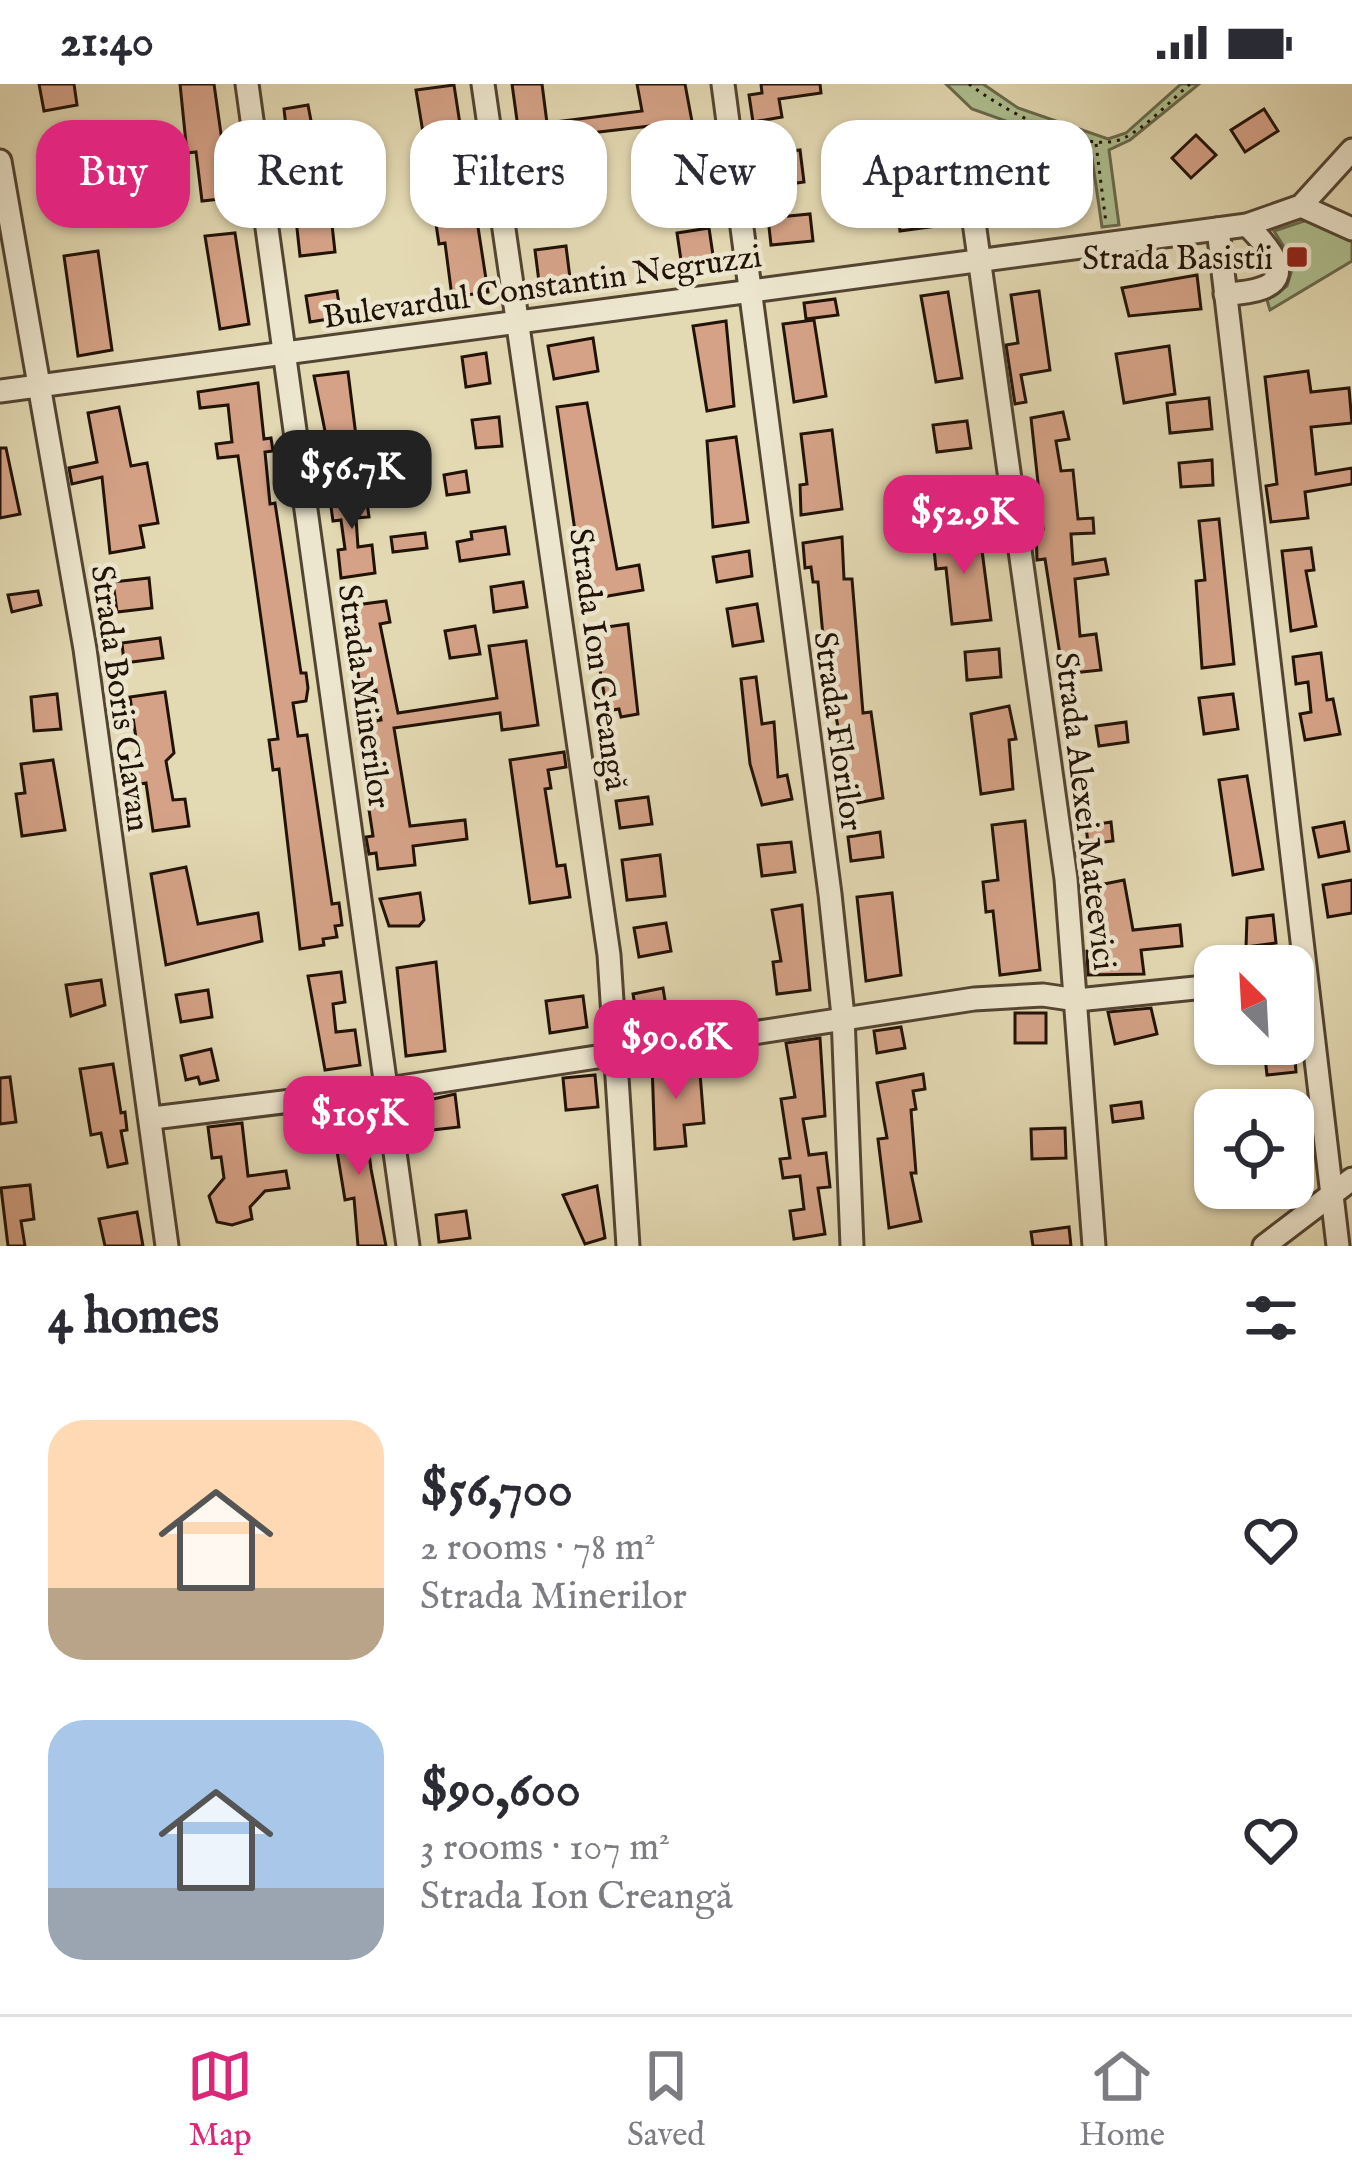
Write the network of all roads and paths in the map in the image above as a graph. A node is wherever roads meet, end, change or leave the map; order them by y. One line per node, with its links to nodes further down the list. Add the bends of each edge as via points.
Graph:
1 (248, 84): 19 (street, Strada Minerilor)
2 (484, 84): 18 (street, Strada Ion Creangă)
3 (723, 84): 16 (street, Strada Florilor)
4 (969, 84): 6 (path, via 1001,107)
5 (1190, 84): 6 (path, via 1128,136)
6 (1096, 144): 14 (path)
7 (1352, 150): 9 (street, Bulevardul Constantin Negruzzi)
8 (0, 161): 20 (street, Strada Boris Glavan)
9 (1301, 206): 10 (street, Bulevardul Constantin Negruzzi); 13 (street)
10 (1246, 225): 12 (street, Bulevardul Constantin Negruzzi); 17 (street, via 1281,268 1256,293)
11 (973, 228): 15 (street, Strada Alexei Mateevici)
12 (1218, 229): 14 (street, Bulevardul Constantin Negruzzi); 17 (street)
13 (1352, 230)
14 (1109, 242): 15 (street, Bulevardul Constantin Negruzzi)
15 (977, 259): 16 (street, Bulevardul Constantin Negruzzi); 24 (street, Strada Alexei Mateevici)
16 (750, 290): 18 (street, Bulevardul Constantin Negruzzi); 25 (street, Strada Florilor)
17 (1225, 294): 22 (street)
18 (517, 321): 19 (street, Bulevardul Constantin Negruzzi); 26 (street, Strada Ion Creangă)
19 (285, 354): 20 (street, Bulevardul Constantin Negruzzi); 28 (street, Strada Minerilor)
20 (37, 386): 21 (street, Bulevardul Constantin Negruzzi); 29 (street, Strada Boris Glavan, via 85,649)
21 (0, 391)
22 (1296, 945)
23 (1194, 988): 24 (street)
24 (1077, 1000): 25 (street, via 1043,994); 36 (street, Strada Alexei Mateevici)
25 (843, 1016): 26 (street); 35 (street, Strada Florilor)
26 (619, 1054): 28 (street); 34 (street, Strada Ion Creangă)
27 (1312, 1065): 31 (street)
28 (388, 1089): 29 (street); 33 (street, Strada Minerilor)
29 (153, 1118): 32 (street, Strada Boris Glavan)
30 (1352, 1179): 31 (street)
31 (1330, 1196): 37 (street); 38 (street)
32 (167, 1246)
33 (408, 1246)
34 (628, 1246)
35 (852, 1246)
36 (1094, 1246)
37 (1264, 1246)
38 (1338, 1246)

